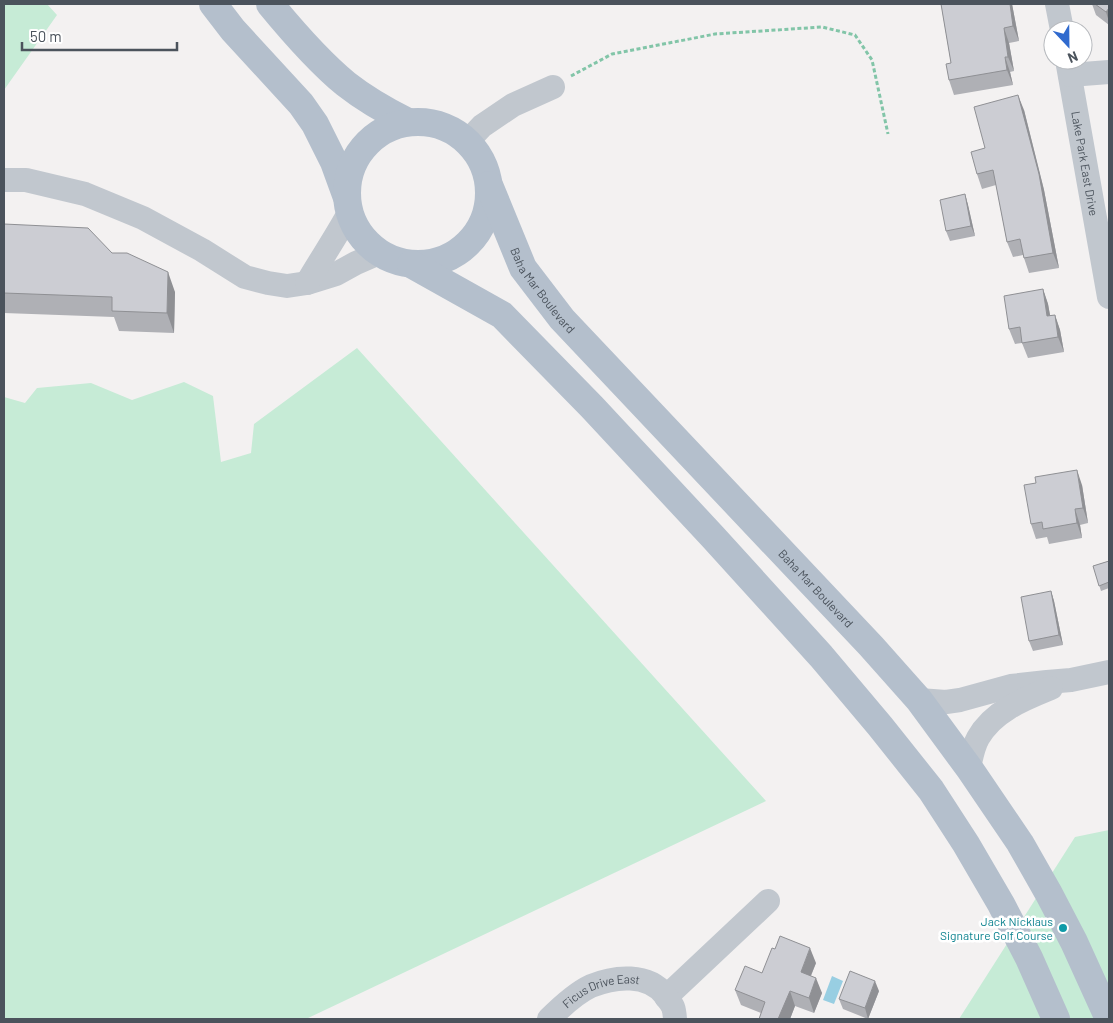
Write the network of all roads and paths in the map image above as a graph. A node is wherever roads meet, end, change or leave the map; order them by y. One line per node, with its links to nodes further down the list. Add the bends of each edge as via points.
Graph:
1 (213, 4): 14 (main road, via 315,124 334,162)
2 (270, 4): 9 (main road, via 346,84)
3 (1057, 4): 4 (street)
4 (1060, 20)
5 (1069, 70): 18 (street, Lake Park East Drive)
6 (1089, 70): 7 (street)
7 (1109, 72)
8 (553, 87): 10 (path, via 612,54 715,34 822,27 855,34 872,60); 11 (street, via 513,104 482,126)
9 (408, 122): 11 (main road, via 427,122 445,127); 14 (main road, via 391,127 363,148 353,162 348,179)
10 (888, 134)
11 (467, 142): 13 (main road, via 484,166)
12 (4, 180): 17 (street, via 26,180 85,194 143,218 245,277 287,286)
13 (489, 185): 16 (main road, via 485,216 469,242 442,260); 21 (main road, Baha Mar Boulevard, via 523,268 562,319)
14 (348, 205): 15 (main road, via 356,229); 17 (street, via 332,243)
15 (379, 253): 16 (main road); 17 (street, via 336,274)
16 (411, 264): 27 (main road, via 502,314 592,406 827,662 931,790 951,821 1009,920)
17 (307, 283)
18 (1109, 297)
19 (1109, 672): 20 (street)
20 (1071, 680): 21 (street, via 1011,686 953,701); 22 (street, via 998,715 977,739)
21 (919, 700): 22 (main road, Baha Mar Boulevard)
22 (969, 768): 28 (main road, Baha Mar Boulevard, via 1020,843 1049,894)
23 (768, 900): 24 (street)
24 (663, 992): 25 (street, Ficus Drive East, via 638,978 613,979 590,986); 26 (street, via 674,1008)
25 (549, 1019)
26 (675, 1019)
27 (1056, 1019)
28 (1109, 1019)

